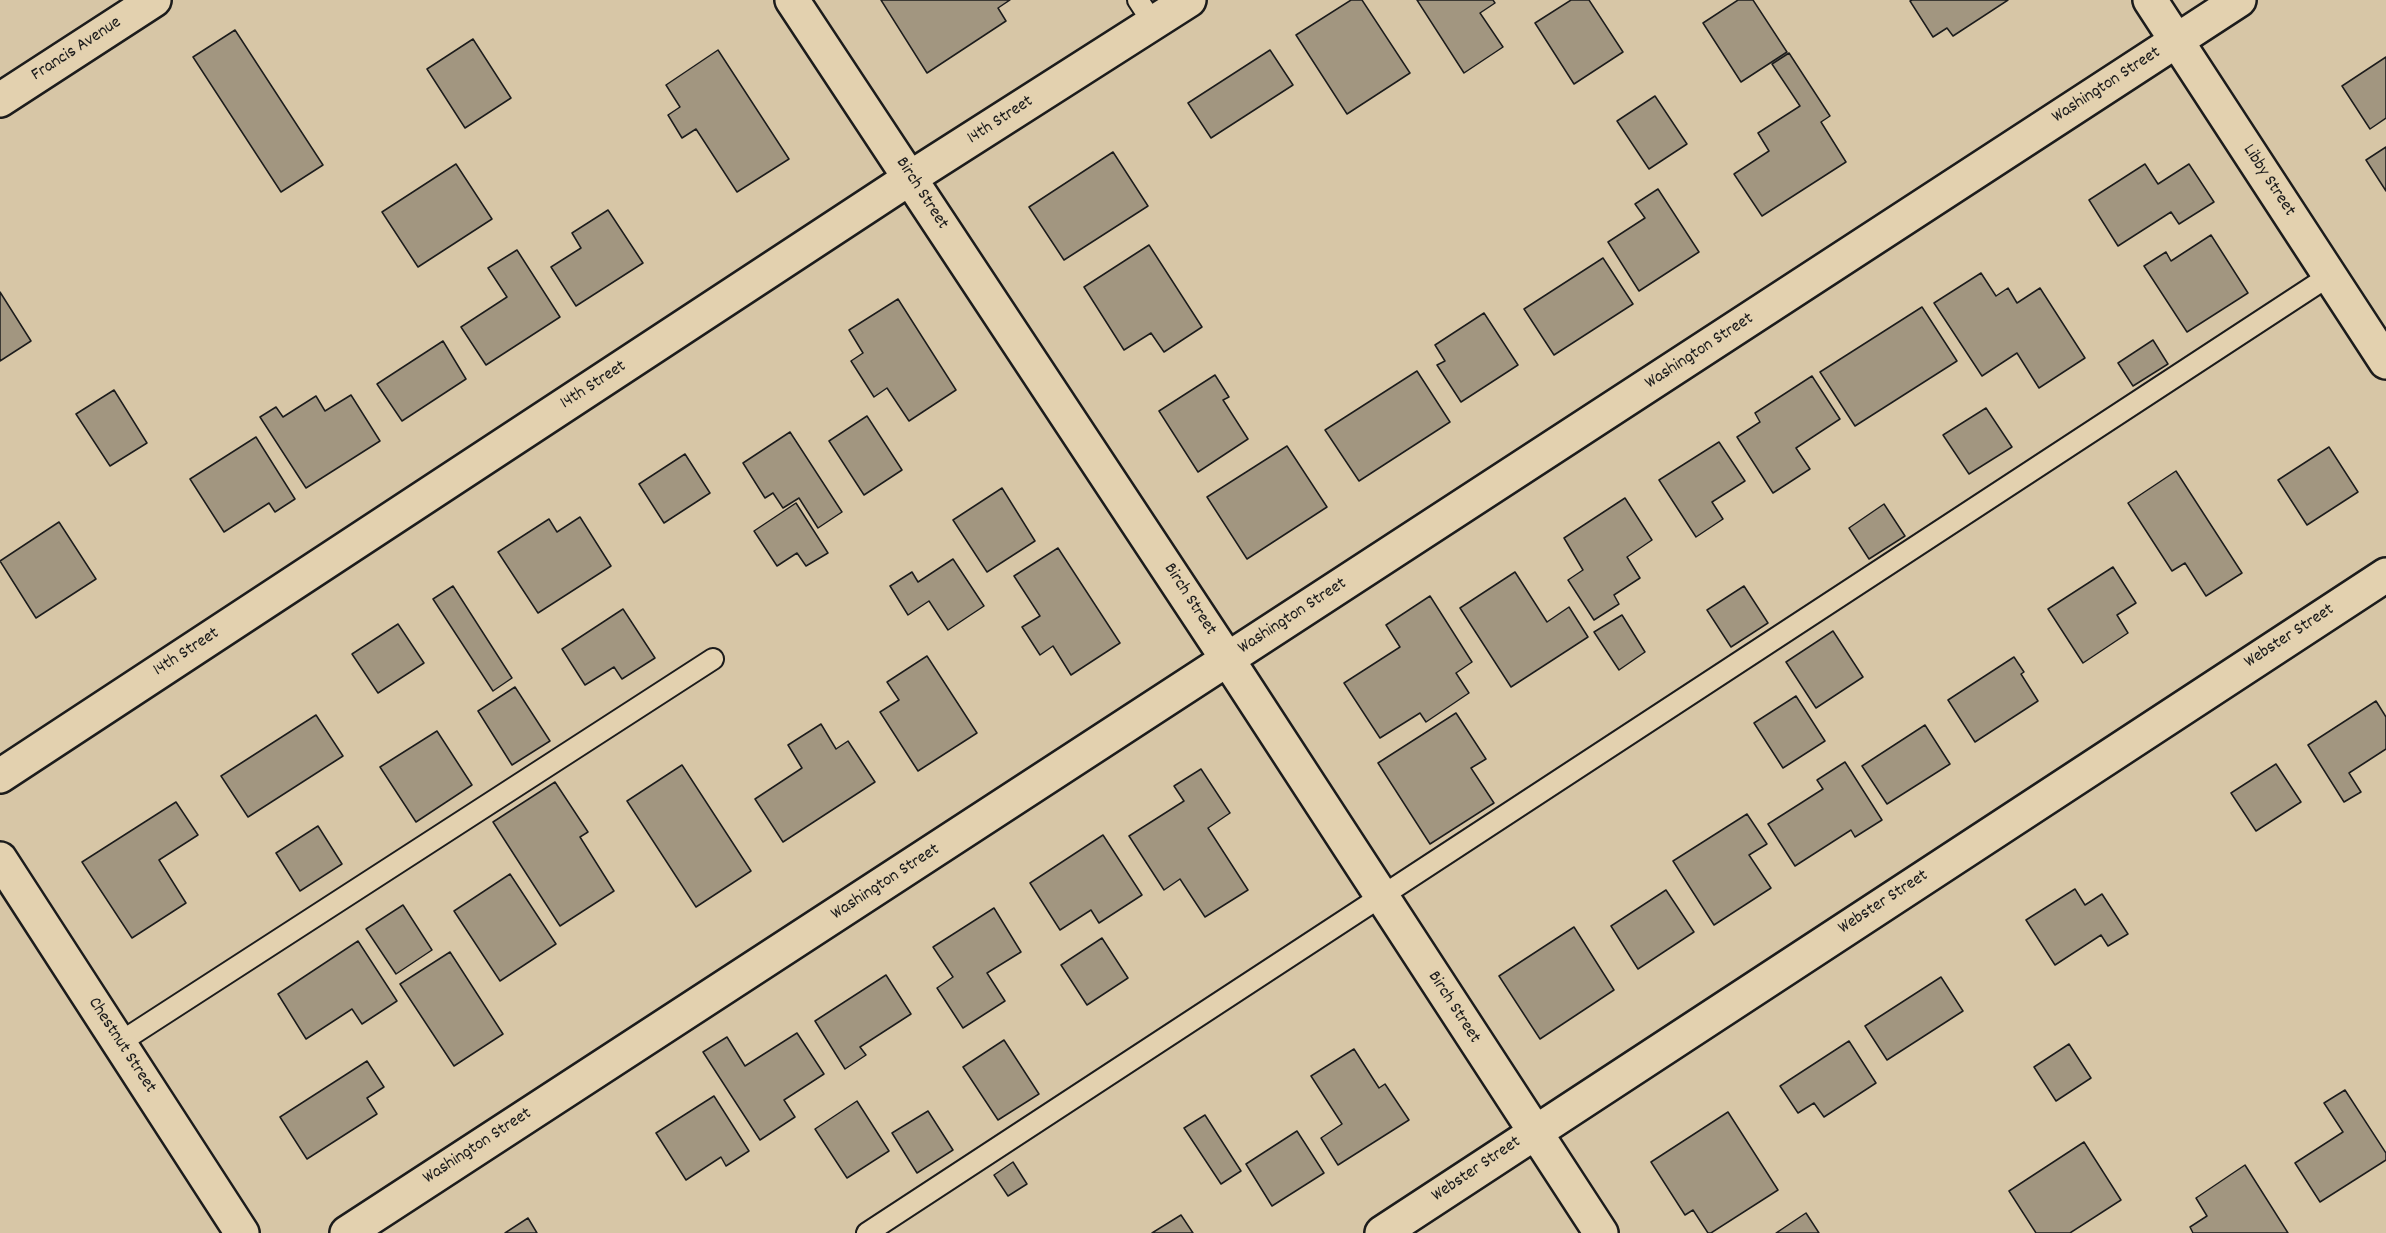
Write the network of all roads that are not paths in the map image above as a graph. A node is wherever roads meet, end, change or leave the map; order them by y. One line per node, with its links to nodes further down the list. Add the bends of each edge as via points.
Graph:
1 (154, 0): 8 (street, Francis Avenue)
2 (792, 0): 9 (street, Birch Street)
3 (1189, 0): 6 (street, 14th Street)
4 (2150, 0): 7 (street, Libby Street)
5 (2239, 0): 7 (street, Washington Street)
6 (1145, 12): 9 (street, 14th Street)
7 (2176, 40): 10 (street, Libby Street); 14 (street, Washington Street)
8 (0, 100)
9 (910, 178): 14 (street, Birch Street); 15 (street, 14th Street)
10 (2330, 276): 11 (street, Libby Street); 17 (lane)
11 (2386, 362)
12 (2386, 575): 19 (street, Webster Street)
13 (712, 659): 18 (lane)
14 (1228, 660): 17 (street, Birch Street); 21 (street, Washington Street)
15 (0, 776)
16 (0, 859): 18 (street, Chestnut Street)
17 (1382, 897): 19 (street, Birch Street); 22 (lane)
18 (119, 1043): 20 (street, Chestnut Street)
19 (1534, 1132): 23 (street, Webster Street); 24 (street, Birch Street)
20 (242, 1233)
21 (346, 1233)
22 (867, 1233)
23 (1382, 1233)
24 (1601, 1233)

